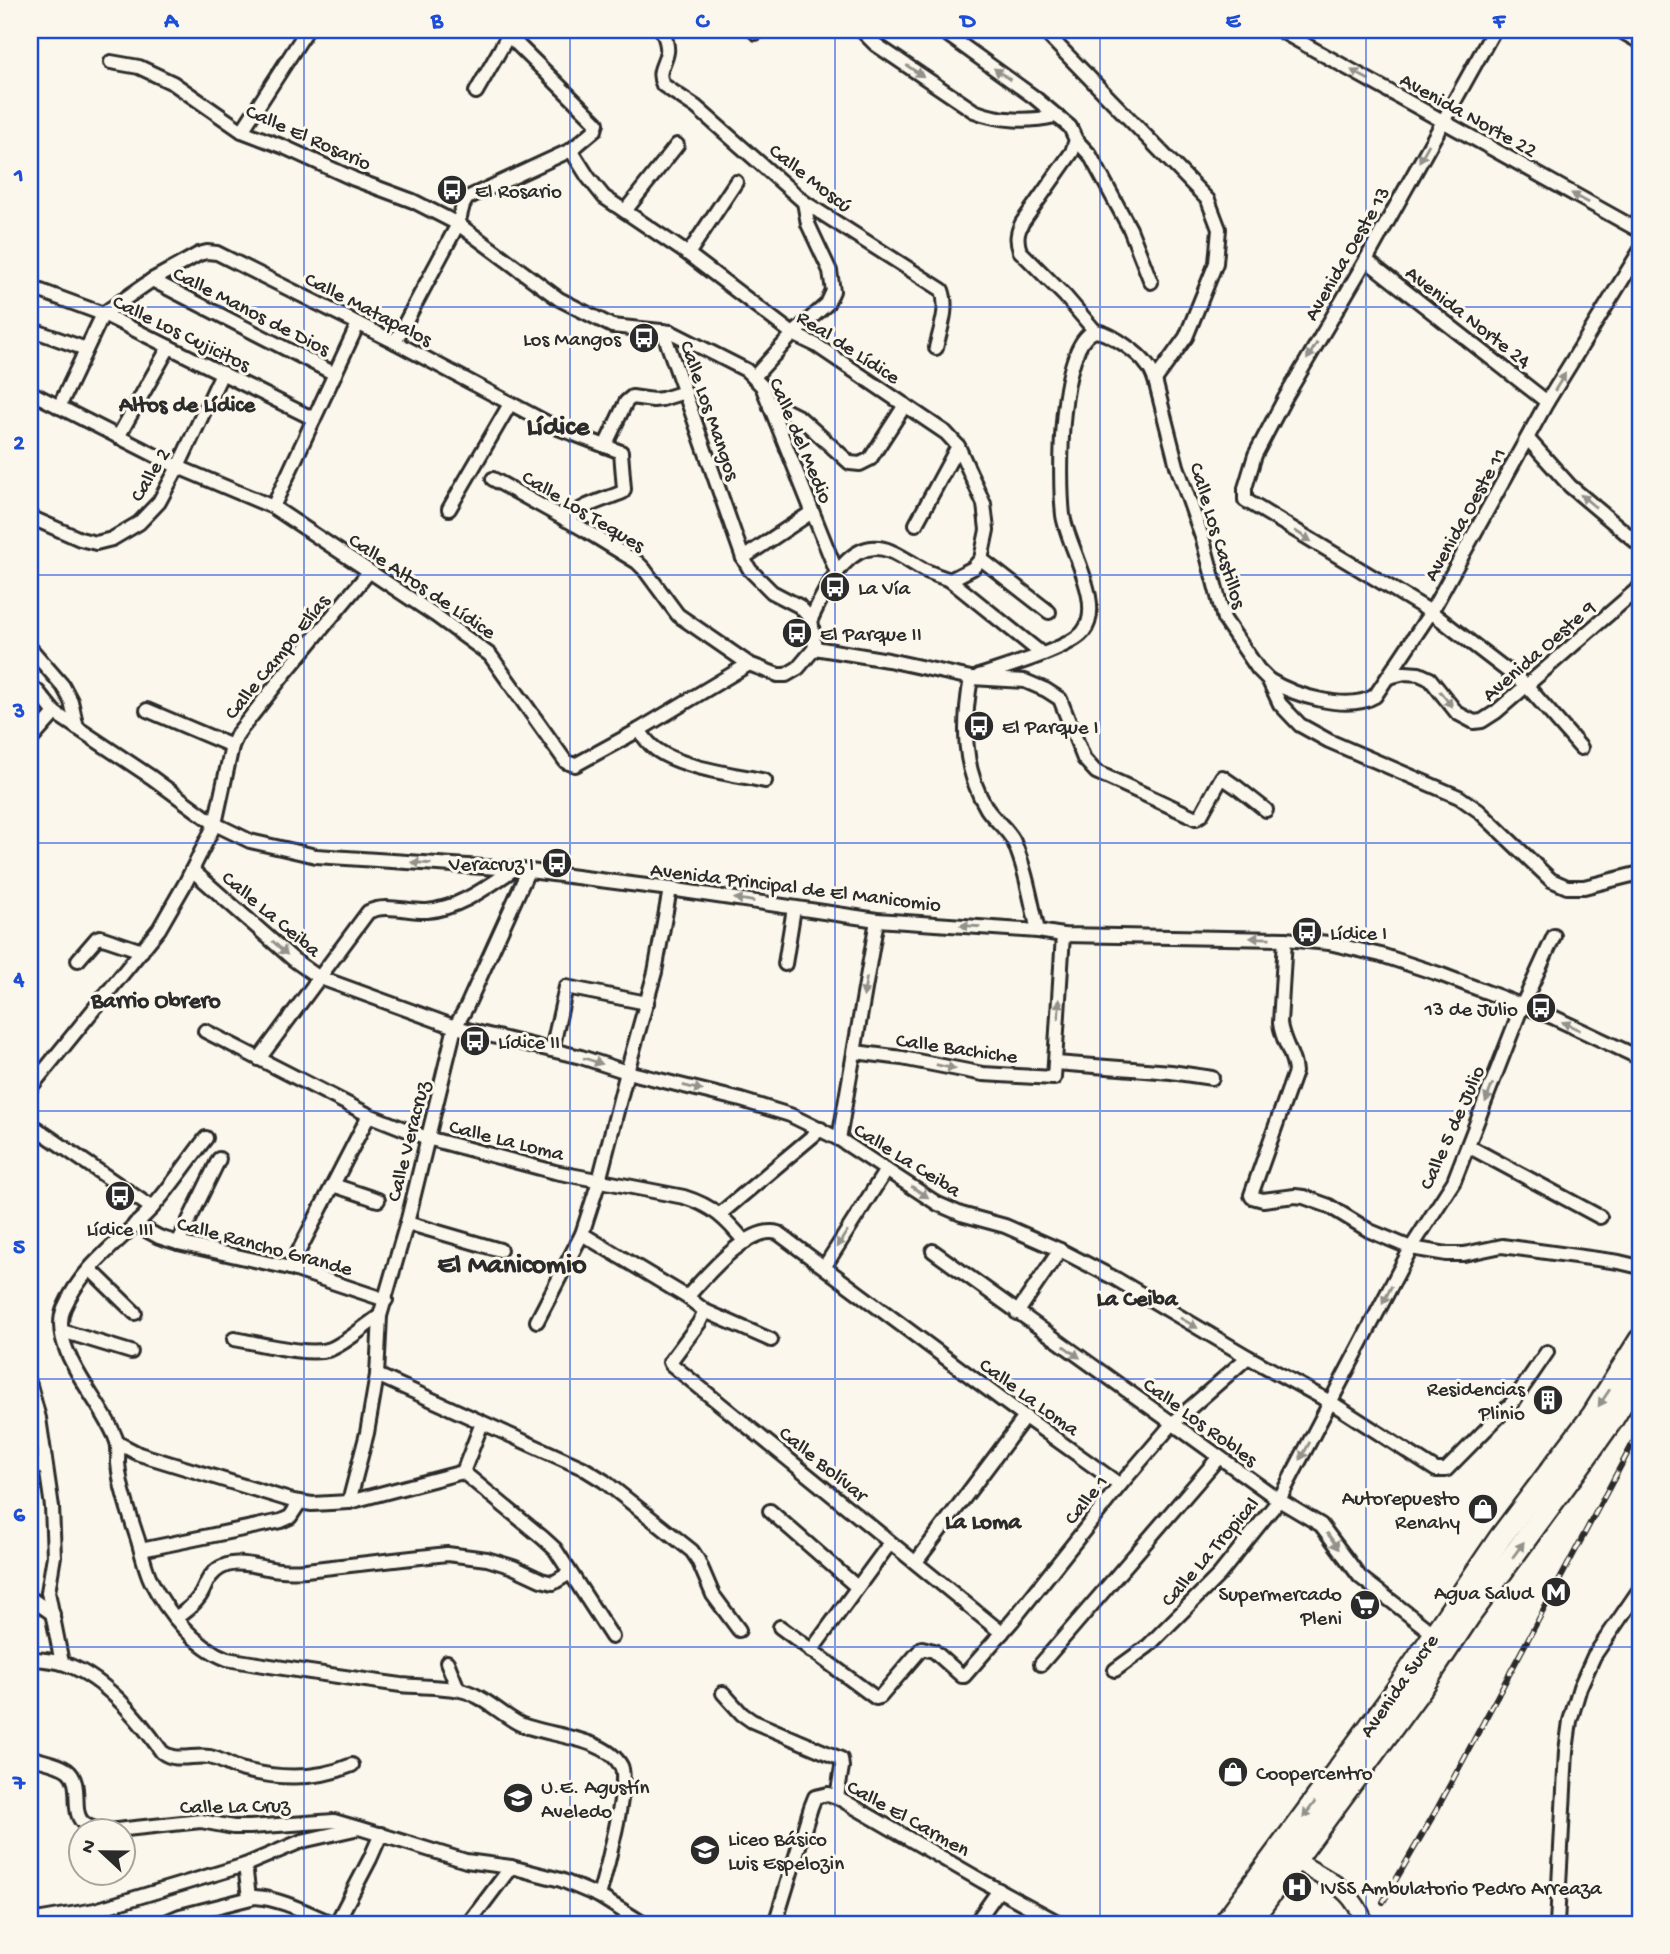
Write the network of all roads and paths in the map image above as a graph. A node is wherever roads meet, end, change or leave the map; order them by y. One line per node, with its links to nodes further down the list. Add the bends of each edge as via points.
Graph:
1 (307, 30): 15 (street)
2 (662, 30): 20 (street, Calle Moscú, via 667,52 660,71 663,85 696,107)
3 (861, 30): 13 (street, one-way to 13, via 974,111 1009,119)
4 (941, 30): 13 (street, one-way to 4)
5 (1043, 30): 43 (street, via 1209,200 1219,229 1216,263 1186,337)
6 (1279, 30): 14 (street, Avenida Norte 22, one-way to 6)
7 (1494, 30): 14 (street, Avenida Oeste 13)
8 (1619, 30): 10 (street)
9 (505, 33): 12 (street); 18 (street, via 597,123 596,131)
10 (1640, 42)
11 (111, 62): 15 (street, Calle El Rosario, via 139,67 173,83)
12 (476, 92)
13 (1055, 116): 16 (street, via 1070,127)
14 (1442, 121): 23 (street, Avenida Norte 22, one-way to 14); 26 (street, Avenida Oeste 13, one-way to 26)
15 (242, 131): 22 (street, Calle El Rosario)
16 (1076, 140): 28 (street, via 1090,155 1124,219); 34 (street, Calle Los Castillos, via 1022,223 1017,241 1020,251)
17 (677, 145): 21 (street)
18 (571, 150): 21 (street, Real de Lídice, via 604,197); 22 (street, via 467,198)
19 (736, 182): 25 (street)
20 (804, 202): 35 (street, via 833,291 827,304); 38 (street, Calle Moscú, via 942,290 944,311)
21 (625, 211): 25 (street, Real de Lídice)
22 (458, 224): 33 (street, Calle Los Mangos, via 559,299 612,326); 36 (street)
23 (1640, 231)
24 (1640, 251): 47 (street, Avenida Oeste 11, one-way to 24)
25 (688, 254): 35 (street, Real de Lídice)
26 (1366, 260): 47 (street, Avenida Norte 24); 74 (street, Avenida Oeste 13, one-way to 74, via 1255,455 1245,500)
27 (152, 280): 30 (street, Calle Matapalos); 31 (street, Calle Matapalos, via 199,254 218,253); 41 (street, Calle Manos de Dios)
28 (1151, 282)
29 (30, 287): 30 (street, Calle Los Cujicitos)
30 (103, 314): 37 (street, Calle Los Cujicitos); 39 (street, Calle Matapalos)
31 (358, 324): 36 (street, Calle Matapalos); 41 (street)
32 (30, 329): 39 (street)
33 (663, 331): 42 (street, Calle del Medio); 45 (street, Calle Los Mangos)
34 (1095, 331): 43 (street, Calle Los Castillos, via 1109,335 1146,362); 78 (street, via 1087,336 1070,369 1062,462 1063,514 1092,610 1083,632)
35 (793, 334): 42 (street); 49 (street, Real de Lídice)
36 (395, 342): 48 (street, Calle Matapalos)
37 (169, 347): 40 (street, Calle Los Cujicitos); 54 (street)
38 (936, 348)
39 (86, 349): 51 (street, Calle Matapalos)
40 (222, 373): 53 (street, Calle Los Cujicitos); 58 (street, Calle 2)
41 (335, 374): 53 (street)
42 (754, 377): 52 (street, Calle del Medio)
43 (1155, 380): 82 (street, Calle Los Castillos, via 1224,619)
44 (30, 392): 46 (street, Calle Altos de Lídice)
45 (685, 392): 56 (street, via 653,400 632,397); 67 (street, Calle Los Mangos)
46 (46, 400): 50 (street); 51 (street, Calle Altos de Lídice)
47 (1547, 402): 55 (street, Avenida Oeste 11)
48 (510, 404): 56 (street, Calle Matapalos); 61 (street)
49 (905, 405): 52 (street, via 870,459 860,464 850,463 799,417); 57 (street, Real de Lídice)
50 (30, 406)
51 (60, 407): 54 (street, Calle Altos de Lídice)
52 (770, 407): 62 (street, Calle del Medio)
53 (314, 419): 60 (street)
54 (118, 437): 58 (street, Calle Altos de Lídice)
55 (1528, 439): 66 (street, one-way to 55, via 1570,485); 74 (street, Avenida Oeste 11)
56 (605, 446): 64 (street, via 622,453 624,490)
57 (958, 446): 65 (street); 68 (street, Real de Lídice, via 984,504 987,530)
58 (178, 467): 60 (street, Calle Altos de Lídice); 63 (street, Calle 2, via 150,513 102,542 89,542)
59 (493, 479): 64 (street, Calle Los Teques)
60 (273, 507): 69 (street, Calle Altos de Lídice)
61 (449, 509)
62 (812, 512): 67 (street); 70 (street, Calle del Medio)
63 (30, 517)
64 (566, 520): 79 (street, Calle Los Teques, via 637,562 678,615)
65 (916, 524)
66 (1640, 545)
67 (743, 558): 75 (street, Calle Los Mangos, via 772,592 799,606)
68 (981, 559): 71 (street, via 973,569); 73 (street)
69 (369, 572): 88 (street, Calle Altos de Lídice, via 491,655 568,763 575,765); 90 (street, Calle Campo Elías, via 238,733)
70 (836, 573): 71 (street, via 850,556 882,549); 75 (street)
71 (950, 580): 78 (street)
72 (1640, 587): 84 (street, Avenida Oeste 9)
73 (1049, 612)
74 (1431, 612): 80 (street, Avenida Oeste 11); 84 (street)
75 (811, 619): 77 (street)
76 (30, 648): 87 (street, via 63,686)
77 (815, 648): 79 (street, Calle Los Teques, via 799,668 786,674); 81 (street)
78 (1042, 654): 81 (street)
79 (749, 664): 88 (street, Calle Altos de Lídice)
80 (1389, 677): 82 (street, Avenida Oeste 11, via 1375,696 1356,703 1303,694); 84 (street, Avenida Oeste 9, one-way to 84, via 1405,673 1430,679 1457,713 1474,722 1488,718)
81 (971, 678): 93 (street, via 1025,681 1060,699 1084,759 1096,772 1119,784 1196,818 1222,777); 102 (street, via 965,726 971,771 989,812 1013,840)
82 (1268, 678): 98 (street, Calle Los Castillos, via 1280,704 1300,725 1459,797 1551,880 1567,887 1584,887)
83 (30, 685): 86 (street, Avenida Principal de El Manicomio)
84 (1526, 685): 91 (street)
85 (147, 710): 90 (street)
86 (55, 713): 87 (street, Avenida Principal de El Manicomio); 89 (street)
87 (77, 728): 94 (street, Avenida Principal de El Manicomio)
88 (639, 730): 92 (street, via 650,745 692,766)
89 (30, 741)
90 (232, 747): 94 (street, Calle Campo Elías)
91 (1581, 748)
92 (765, 781)
93 (1266, 810)
94 (215, 824): 95 (street, Avenida Principal de El Manicomio, one-way to 94, via 316,856 250,841); 96 (street, Calle Campo Elías)
95 (514, 869): 97 (street, Avenida Principal de El Manicomio); 109 (street, via 444,909 378,908 368,912)
96 (192, 870): 106 (street, Calle Campo Elías); 109 (street, Calle La Ceiba, one-way to 109)
97 (528, 871): 99 (street, Avenida Principal de El Manicomio); 112 (street, Calle Veracruz)
98 (1640, 873)
99 (670, 889): 100 (street, Avenida Principal de El Manicomio, one-way to 99); 110 (street)
100 (794, 908): 101 (street, Avenida Principal de El Manicomio); 108 (street)
101 (877, 920): 102 (street, Avenida Principal de El Manicomio, one-way to 101); 115 (street, one-way to 115)
102 (1038, 931): 103 (street, Avenida Principal de El Manicomio)
103 (1063, 935): 105 (street, Avenida Principal de El Manicomio, one-way to 103); 118 (street, one-way to 103)
104 (1554, 936): 111 (street, Calle 5 de Julio)
105 (1285, 939): 111 (street, Avenida Principal de El Manicomio, via 1381,955); 142 (street, via 1280,1023 1295,1072 1251,1195 1257,1200 1304,1197)
106 (142, 951): 107 (street, via 97,937); 121 (street, Calle Campo Elías)
107 (78, 960)
108 (785, 964)
109 (318, 977): 112 (street, Calle La Ceiba); 117 (street)
110 (647, 1003): 114 (street, via 566,987); 119 (street)
111 (1522, 1006): 116 (street, Avenida Principal de El Manicomio, one-way to 111); 128 (street, Calle 5 de Julio, one-way to 128)
112 (455, 1027): 114 (street, Calle La Ceiba); 126 (street, Calle Veracruz)
113 (205, 1031): 117 (street, Calle La Loma)
114 (552, 1050): 119 (street, Calle La Ceiba, one-way to 119)
115 (855, 1052): 118 (street, Calle Bachiche, one-way to 118, via 983,1074 1054,1077); 127 (street)
116 (1636, 1057)
117 (260, 1059): 122 (street, Calle La Loma)
118 (1056, 1063): 120 (street)
119 (626, 1072): 124 (street, Calle La Ceiba, one-way to 124, via 741,1100); 131 (street)
120 (1212, 1078)
121 (30, 1088)
122 (369, 1115): 126 (street, Calle La Loma); 132 (street)
123 (30, 1124): 134 (street, Calle Rancho Grande)
124 (821, 1129): 127 (street, Calle La Ceiba); 135 (street)
125 (206, 1138): 134 (street)
126 (427, 1138): 131 (street, Calle La Loma); 137 (street, Calle Veracruz)
127 (839, 1139): 130 (street, Calle La Ceiba)
128 (1468, 1146): 136 (street); 142 (street, Calle 5 de Julio, via 1454,1181)
129 (219, 1159): 141 (street)
130 (886, 1170): 144 (street, Calle La Ceiba, one-way to 144, via 938,1204); 146 (street, one-way to 146)
131 (599, 1181): 135 (street, Calle La Loma, via 684,1196); 139 (street)
132 (333, 1185): 133 (street); 148 (street)
133 (378, 1200)
134 (152, 1208): 138 (street)
135 (720, 1214): 140 (street, Calle La Loma)
136 (1600, 1217)
137 (407, 1223): 143 (street); 151 (street, Calle Veracruz)
138 (135, 1224): 141 (street, Calle Rancho Grande); 149 (street)
139 (582, 1234): 150 (street); 156 (street)
140 (745, 1242): 146 (street, Calle La Loma, via 766,1232 778,1233); 150 (street, Calle La Loma, via 721,1259)
141 (178, 1243): 148 (street, Calle Rancho Grande)
142 (1411, 1248): 147 (street, via 1464,1254 1502,1246); 167 (street, Calle 5 de Julio, one-way to 167)
143 (500, 1250)
144 (1060, 1250): 154 (street); 163 (street, Calle La Ceiba, one-way to 163)
145 (933, 1251): 154 (street, Calle Los Robles)
146 (825, 1266): 168 (street, Calle La Loma)
147 (1640, 1267)
148 (290, 1268): 151 (street, Calle Rancho Grande)
149 (90, 1269): 153 (street); 157 (street, via 64,1309)
150 (687, 1297): 152 (street)
151 (386, 1300): 155 (street, Calle Veracruz)
152 (705, 1311): 159 (street); 181 (street, Calle Bolívar, via 671,1364)
153 (135, 1312)
154 (1017, 1313): 170 (street, Calle Los Robles, one-way to 170)
155 (380, 1315): 158 (street, via 321,1352); 165 (street, Calle Veracruz)
156 (537, 1321)
157 (62, 1331): 161 (street); 171 (street, via 75,1369)
158 (234, 1339)
159 (771, 1340)
160 (1640, 1340): 194 (main road, Avenida Sucre, one-way to 194, via 1593,1415 1500,1538)
161 (131, 1352)
162 (1547, 1352): 167 (street, Calle La Ceiba, via 1512,1403 1446,1470 1430,1467)
163 (1248, 1357): 167 (street, Calle La Ceiba); 170 (street, Calle 1)
164 (1640, 1373): 194 (main road, Avenida Sucre, one-way to 164, via 1597,1440)
165 (377, 1375): 169 (street); 179 (street, Calle Veracruz)
166 (30, 1385): 174 (street)
167 (1332, 1402): 177 (street, Calle La Tropical, one-way to 177)
168 (1025, 1417): 176 (street, Calle La Loma); 183 (street)
169 (482, 1423): 175 (street); 191 (street, via 583,1468 692,1551 713,1595)
170 (1173, 1423): 172 (street, Calle Los Robles); 176 (street, Calle 1)
171 (118, 1443): 178 (street, via 139,1454); 182 (street, via 124,1496)
172 (1219, 1457): 177 (street, Calle Los Robles); 199 (street)
173 (30, 1461): 174 (street)
174 (46, 1468): 188 (street, via 52,1507 54,1556 48,1592)
175 (463, 1472): 179 (street); 184 (street, via 555,1549)
176 (1120, 1485): 192 (street, Calle 1)
177 (1279, 1500): 194 (street, Calle Los Robles, one-way to 194, via 1321,1525 1352,1570); 200 (street, Calle La Tropical, via 1219,1575 1147,1646)
178 (300, 1502): 179 (street); 182 (street, via 290,1517 281,1521)
179 (349, 1502)
180 (771, 1511): 185 (street)
181 (890, 1542): 183 (street, Calle Bolívar); 185 (street)
182 (141, 1550): 189 (street, via 151,1581)
183 (916, 1562): 192 (street, Calle Bolívar)
184 (570, 1573): 189 (street, via 553,1583 487,1559 447,1554 306,1570 233,1563 219,1568 199,1598); 193 (street)
185 (857, 1587): 195 (street)
186 (1640, 1590): 225 (street, via 1594,1656 1570,1721)
187 (30, 1598): 188 (street)
188 (53, 1614): 198 (street)
189 (175, 1618): 201 (street, via 210,1651 227,1659 421,1688)
190 (780, 1627): 195 (street)
191 (739, 1630)
192 (1002, 1633): 195 (street, Calle 1, via 964,1676 934,1651 922,1648 878,1698)
193 (612, 1637)
194 (1442, 1640): 208 (main road, Avenida Sucre, via 1424,1684); 222 (main road, Avenida Sucre, one-way to 222, via 1394,1695)
195 (811, 1651)
196 (30, 1658): 198 (street)
197 (447, 1662): 201 (street)
198 (62, 1663): 204 (street, via 113,1695 169,1756 211,1757 240,1769 303,1777)
199 (1041, 1664)
200 (1115, 1670)
201 (458, 1689): 212 (street, via 522,1724 605,1749 621,1764 624,1783)
202 (723, 1693): 205 (street, via 752,1721 841,1759)
203 (30, 1758): 206 (street, Calle La Cruz, via 69,1772 76,1786 80,1820 96,1829 201,1821 233,1827 334,1821)
204 (352, 1765)
205 (837, 1797): 211 (street, Calle El Carmen); 219 (street, Calle El Carmen, via 816,1797)
206 (359, 1828): 207 (street); 209 (street, via 302,1841)
207 (381, 1834): 210 (street, via 466,1861); 217 (street)
208 (1295, 1860): 223 (main road, Avenida Sucre); 224 (street, via 1341,1888)
209 (245, 1865): 213 (street); 214 (street, via 95,1910)
210 (511, 1867): 212 (street); 218 (street)
211 (999, 1890): 220 (street); 221 (street, Calle El Carmen)
212 (599, 1896): 215 (street)
213 (249, 1897): 216 (street); 217 (street, via 267,1898)
214 (30, 1921)
215 (638, 1922)
216 (161, 1924)
217 (335, 1924)
218 (468, 1924)
219 (775, 1924)
220 (975, 1924)
221 (1061, 1924)
222 (1224, 1924)
223 (1248, 1924)
224 (1366, 1924)
225 (1557, 1924)

